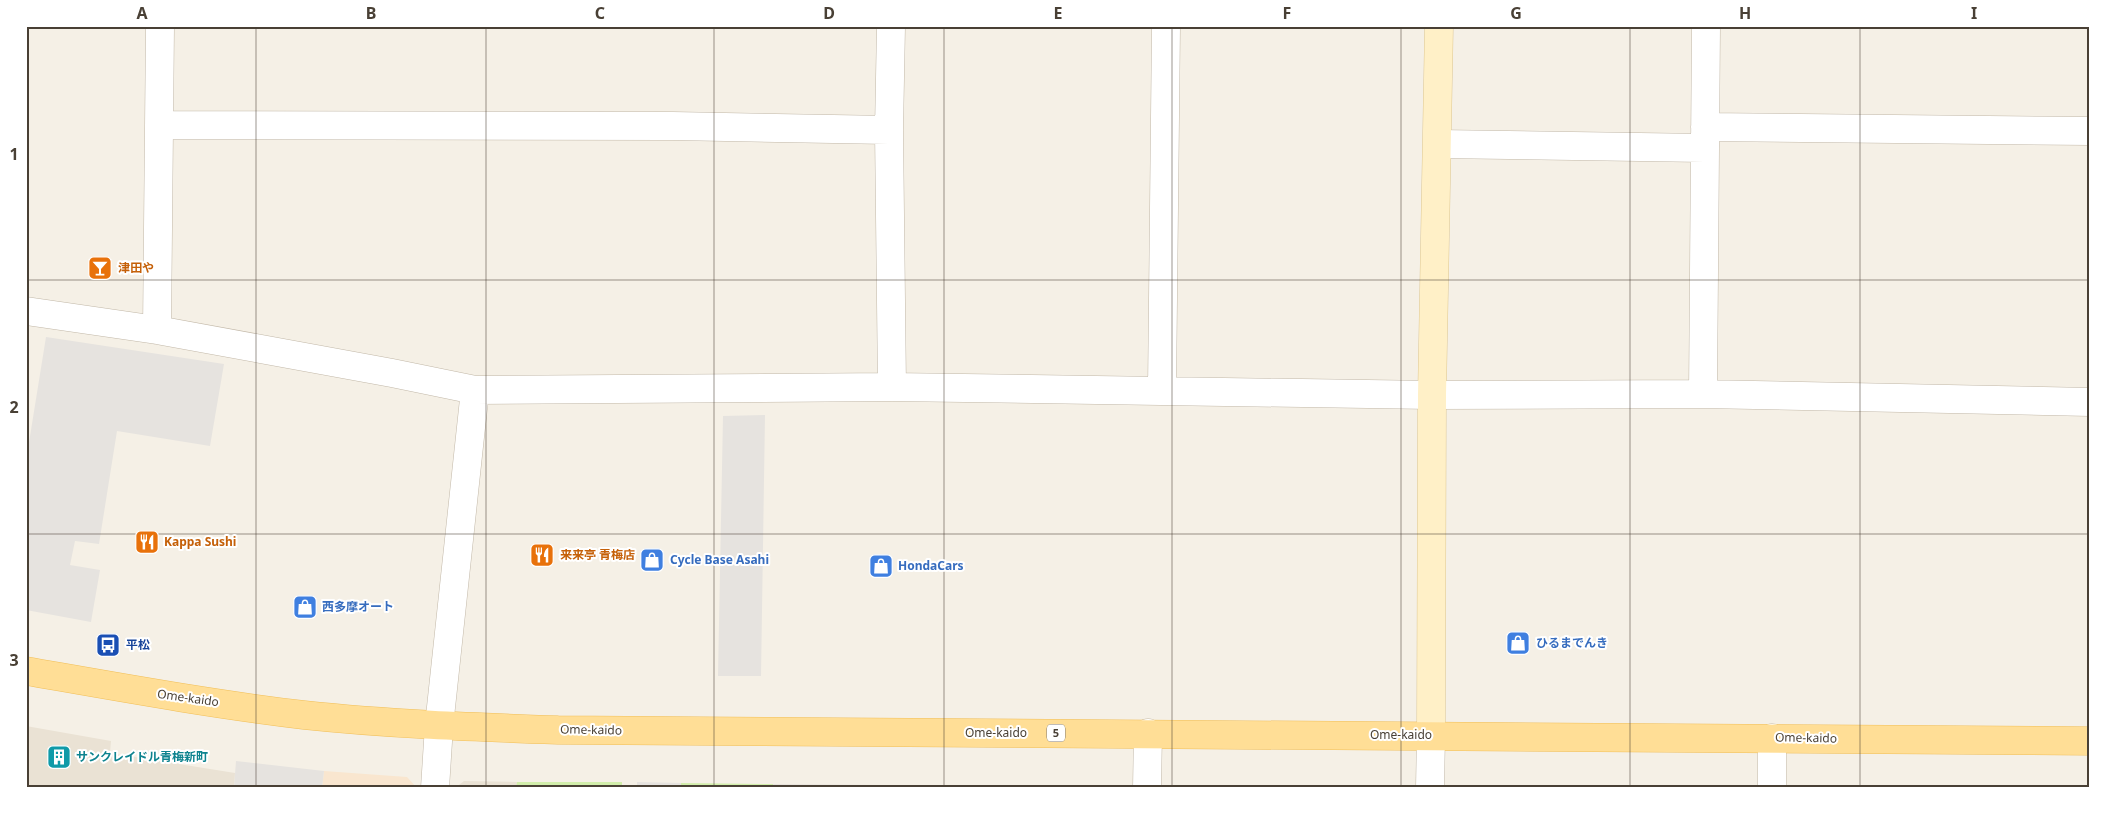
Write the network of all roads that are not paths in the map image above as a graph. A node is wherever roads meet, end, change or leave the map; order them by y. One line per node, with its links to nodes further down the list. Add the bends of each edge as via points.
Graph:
1 (160, 26): 6 (street)
2 (891, 26): 7 (street)
3 (1166, 26): 15 (street)
4 (1439, 26): 10 (street)
5 (1706, 26): 9 (street)
6 (159, 126): 7 (street, via 673,126); 12 (street)
7 (890, 130): 13 (street)
8 (2090, 131): 9 (street)
9 (1705, 138): 10 (street); 16 (street)
10 (1438, 144): 17 (street)
11 (26, 311): 12 (street)
12 (157, 330): 14 (street)
13 (892, 387): 14 (street); 15 (street)
14 (475, 390): 20 (street)
15 (1162, 390): 17 (street)
16 (1703, 394): 17 (street); 18 (street)
17 (1432, 395): 22 (street)
18 (2090, 402)
19 (26, 671): 20 (main road, Ome-kaido / 5, via 268,710)
20 (439, 726): 21 (main road, Ome-kaido / 5, via 558,730); 25 (street)
21 (1148, 733): 22 (main road, Ome-kaido / 5); 26 (street)
22 (1431, 735): 23 (main road, Ome-kaido / 5); 27 (street)
23 (1772, 738): 24 (main road, Ome-kaido / 5); 28 (street)
24 (2090, 741)
25 (436, 788)
26 (1148, 788)
27 (1430, 788)
28 (1772, 788)

